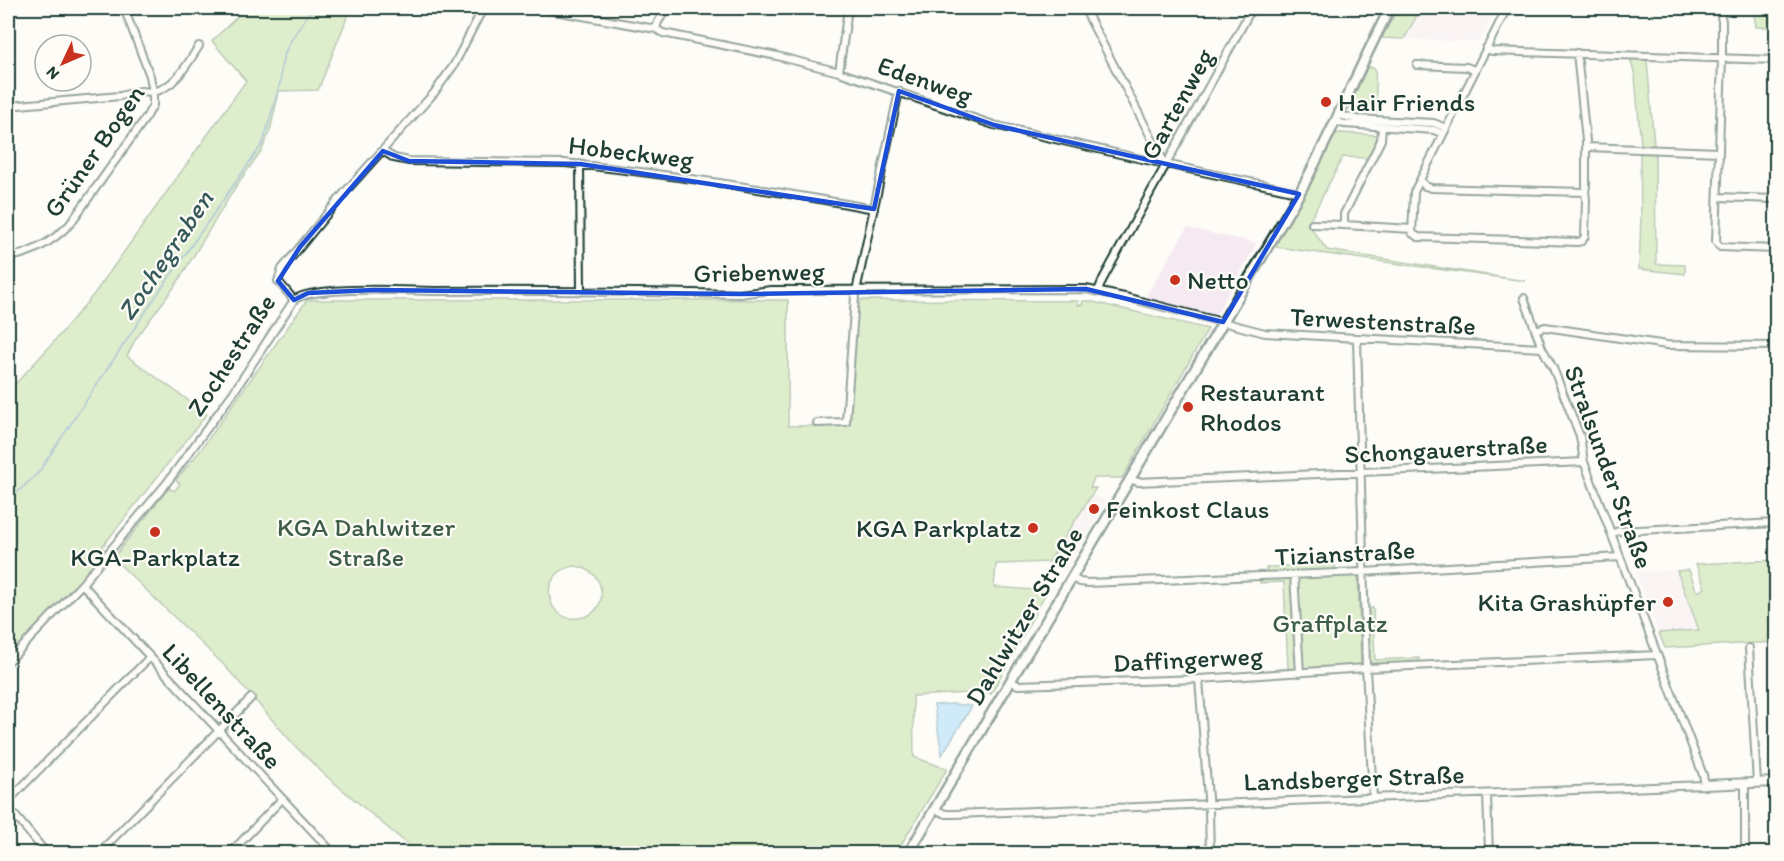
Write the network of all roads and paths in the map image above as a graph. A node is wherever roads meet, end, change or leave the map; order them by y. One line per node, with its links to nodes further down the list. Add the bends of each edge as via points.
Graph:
1 (124, 8): 21 (street)
2 (487, 8): 27 (street, Zochestraße, via 479,15 454,65 434,93)
3 (537, 8): 11 (street, Edenweg)
4 (667, 8): 11 (street)
5 (848, 8): 19 (street)
6 (1084, 8): 30 (street)
7 (1252, 8): 30 (street, Gartenweg)
8 (1390, 8): 23 (main road, Dahlwitzer Straße)
9 (1507, 8): 13 (street)
10 (1719, 8): 15 (street)
11 (656, 29): 19 (street, Edenweg)
12 (199, 46): 21 (street, Grüner Bogen, via 178,76)
13 (1486, 48): 14 (street); 18 (street)
14 (1577, 53): 15 (street); 26 (street)
15 (1722, 58): 16 (street); 28 (street)
16 (1776, 60)
17 (1417, 65): 18 (street)
18 (1474, 70): 25 (street)
19 (839, 72): 20 (street, Edenweg)
20 (899, 91): 30 (street, Edenweg, via 994,125); 36 (street)
21 (153, 92): 22 (street); 41 (street, Grüner Bogen, via 153,105 147,116 70,224 44,246)
22 (8, 106)
23 (1338, 118): 24 (street, via 1344,124); 25 (street, via 1434,123); 33 (main road, Dahlwitzer Straße)
24 (1382, 126): 25 (street); 38 (street, via 1381,140 1344,214)
25 (1444, 131): 31 (street)
26 (1586, 147): 28 (street); 32 (street)
27 (383, 151): 29 (street, Hobeckweg, via 409,161); 46 (street, Zochestraße, via 282,269 278,281)
28 (1719, 152): 34 (street)
29 (580, 164): 36 (street, Hobeckweg); 44 (street)
30 (1165, 164): 33 (street, Edenweg); 43 (street, Gartenweg)
31 (1420, 180): 32 (street, via 1431,188); 39 (street, via 1414,192)
32 (1585, 192): 39 (street, via 1585,236 1578,242 1418,237)
33 (1299, 194): 47 (main road, Dahlwitzer Straße)
34 (1718, 197): 35 (street); 40 (street, via 1717,245)
35 (1776, 199)
36 (874, 208): 42 (street)
37 (1312, 224): 38 (street)
38 (1344, 225): 39 (street)
39 (1412, 229)
40 (1776, 249)
41 (8, 257)
42 (857, 290): 43 (street, Griebenweg); 44 (street, Griebenweg, via 740,294); 52 (street, via 846,422)
43 (1098, 291): 47 (street, Griebenweg)
44 (580, 292): 46 (street, Griebenweg, via 374,290 308,293)
45 (1524, 298): 48 (street, Stralsunder Straße)
46 (294, 300): 62 (street, Zochestraße, via 194,446)
47 (1223, 322): 49 (street, Terwestenstraße, via 1265,333); 55 (main road, Dahlwitzer Straße)
48 (1535, 330): 50 (street, via 1545,327 1667,345); 51 (street, Stralsunder Straße)
49 (1357, 339): 51 (street, Terwestenstraße); 54 (street)
50 (1776, 346)
51 (1542, 348): 53 (street, Stralsunder Straße, via 1580,436)
52 (817, 423)
53 (1584, 462): 54 (street, Schongauerstraße); 57 (street, Stralsunder Straße)
54 (1361, 472): 55 (street, Schongauerstraße, via 1138,482); 59 (street)
55 (1130, 479): 61 (main road, Dahlwitzer Straße)
56 (1776, 523): 57 (street)
57 (1612, 533): 58 (street, Stralsunder Straße)
58 (1620, 557): 59 (street, Tizianstraße); 64 (street, Stralsunder Straße)
59 (1363, 572): 60 (street, Tizianstraße); 67 (street)
60 (1294, 575): 61 (street, Tizianstraße, via 1088,583); 68 (street)
61 (1072, 578): 70 (main road, Dahlwitzer Straße)
62 (82, 584): 65 (street, Libellenstraße); 66 (street, Zochestraße)
63 (1749, 648): 75 (street)
64 (1656, 655): 67 (street, Daffingerweg); 76 (street, Stralsunder Straße)
65 (150, 657): 72 (street, Libellenstraße); 80 (street)
66 (8, 662)
67 (1366, 668): 68 (street, Daffingerweg); 78 (street)
68 (1300, 673): 69 (street, Daffingerweg)
69 (1199, 679): 70 (street, Daffingerweg, via 1018,686); 81 (street)
70 (1010, 681): 83 (main road, Dahlwitzer Straße)
71 (251, 698): 72 (street)
72 (218, 731): 79 (street, Libellenstraße); 85 (street)
73 (1776, 782): 75 (street, Landsberger Straße)
74 (1745, 783): 75 (street, Landsberger Straße); 76 (street, Landsberger Straße); 91 (street)
75 (1757, 783)
76 (1705, 785): 77 (street, Landsberger Straße)
77 (1487, 795): 78 (street, Landsberger Straße); 90 (street)
78 (1373, 798): 81 (street, Landsberger Straße)
79 (282, 799): 86 (street); 87 (street, Libellenstraße)
80 (8, 801)
81 (1208, 804): 83 (street, Landsberger Straße, via 955,814); 89 (street)
82 (8, 807): 84 (street)
83 (934, 809): 88 (main road, Dahlwitzer Straße)
84 (47, 854)
85 (98, 854)
86 (227, 854)
87 (334, 854)
88 (908, 854)
89 (1210, 854)
90 (1489, 854)
91 (1746, 854)

